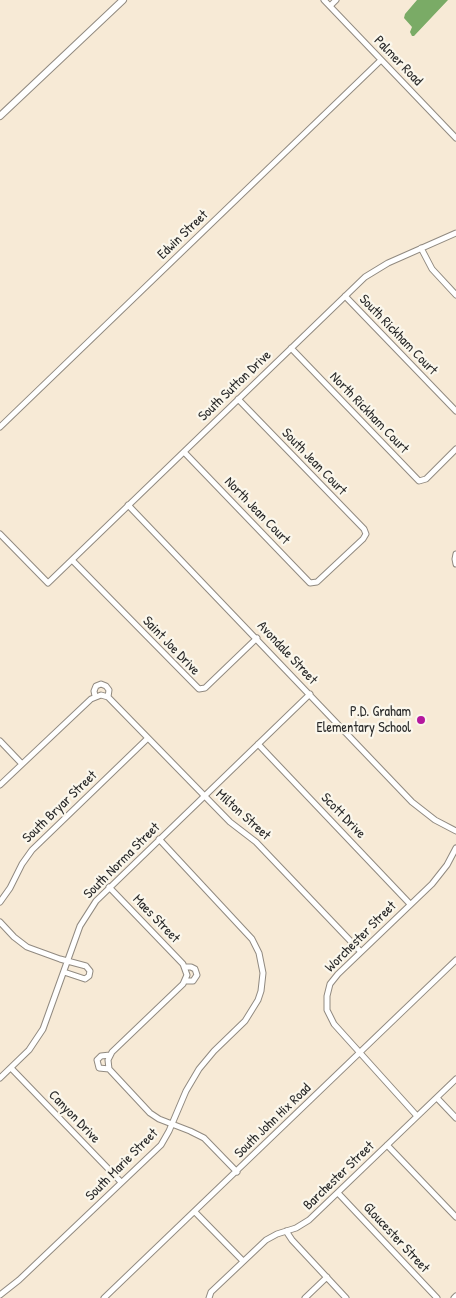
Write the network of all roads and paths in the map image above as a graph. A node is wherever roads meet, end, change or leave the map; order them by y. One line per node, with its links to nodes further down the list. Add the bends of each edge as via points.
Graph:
1 (122, 0): 6 (main road)
2 (324, 0): 4 (street, Palmer Road)
3 (336, 0): 4 (street)
4 (330, 6): 5 (street, Palmer Road)
5 (381, 60): 7 (street, Palmer Road); 15 (street, Edwin Street)
6 (0, 116)
7 (456, 138)
8 (456, 233): 9 (street, South Sutton Drive)
9 (421, 248): 10 (street, via 432,269); 11 (street, South Sutton Drive, via 372,272)
10 (456, 295)
11 (345, 296): 12 (street, South Sutton Drive); 14 (street, South Rickham Court)
12 (291, 348): 13 (street, South Sutton Drive); 16 (street, North Rickham Court, via 416,479 424,480)
13 (238, 399): 17 (street, South Sutton Drive); 21 (street, South Jean Court, via 364,529 366,534 359,542)
14 (456, 411)
15 (0, 427)
16 (456, 449)
17 (184, 452): 18 (street, South Sutton Drive); 21 (street, North Jean Court, via 308,581)
18 (128, 505): 20 (street, South Sutton Drive); 22 (street, Avondale Street)
19 (0, 534): 20 (street, South Sutton Drive, via 48,583)
20 (72, 560): 22 (street, Saint Joe Drive, via 199,689 206,688)
21 (315, 583)
22 (257, 638): 23 (street, Avondale Street)
23 (310, 694): 28 (street, South Norma Street); 32 (street, Avondale Street, via 418,808)
24 (98, 696): 25 (street, Milton Street); 25 (street, Milton Street, via 94,690 101,684 109,690); 29 (street)
25 (108, 697): 26 (street, Milton Street)
26 (148, 738): 31 (street, Milton Street); 36 (street, South Bryar Street, via 32,850)
27 (0, 741): 29 (street)
28 (258, 744): 31 (street, South Norma Street); 37 (street, Scott Drive)
29 (22, 764): 30 (street)
30 (0, 785)
31 (204, 796): 33 (street, South Norma Street); 39 (street, Milton Street, via 256,842)
32 (456, 831)
33 (159, 839): 35 (street, South Norma Street); 54 (street, South Marie Street, via 249,934 259,953 263,973 254,1009 199,1069)
34 (456, 848): 37 (street, Worchester Street, via 438,878)
35 (109, 887): 40 (street, South Norma Street, via 82,922); 42 (street, Maes Street)
36 (0, 902)
37 (410, 904): 39 (street, Worchester Street)
38 (0, 922): 40 (street, via 27,947)
39 (360, 952): 45 (street, Worchester Street, via 333,979 326,1005 334,1024)
40 (68, 960): 43 (street, South Norma Street); 43 (street, via 86,966 90,974 83,979)
41 (456, 960): 45 (street, South John Hix Road)
42 (185, 967): 44 (street); 44 (street, Maes Street, via 195,969 197,975 193,981)
43 (64, 972): 47 (street, South Norma Street, via 40,1036)
44 (186, 981): 46 (street, Maes Street)
45 (359, 1053): 52 (street, Worchester Street); 56 (street, South John Hix Road)
46 (110, 1055): 48 (street); 48 (street, Maes Street, via 97,1060 99,1068)
47 (11, 1068): 49 (street, South Norma Street); 57 (street, Canyon Drive)
48 (109, 1069): 54 (street, Maes Street, via 150,1113)
49 (0, 1078)
50 (456, 1079): 51 (street, Barchester Street)
51 (437, 1098): 52 (street, Barchester Street); 53 (street)
52 (417, 1116): 55 (street, Barchester Street)
53 (456, 1118)
54 (172, 1124): 56 (street, Maes Street, via 204,1138); 57 (street, South Marie Street, via 161,1145)
55 (387, 1145): 58 (street, Barchester Street); 60 (street)
56 (237, 1172): 59 (street, South John Hix Road)
57 (121, 1182): 64 (street, South Marie Street)
58 (338, 1193): 61 (street, Barchester Street, via 309,1220); 69 (street, Gloucester Street)
59 (196, 1212): 62 (street); 65 (street, South John Hix Road)
60 (456, 1218)
61 (286, 1231): 62 (street, Barchester Street, via 266,1240); 63 (street)
62 (244, 1261): 66 (street, Barchester Street, via 211,1292)
63 (327, 1277): 67 (street); 68 (street)
64 (0, 1295)
65 (104, 1298)
66 (209, 1298)
67 (305, 1298)
68 (346, 1298)
69 (438, 1298)

